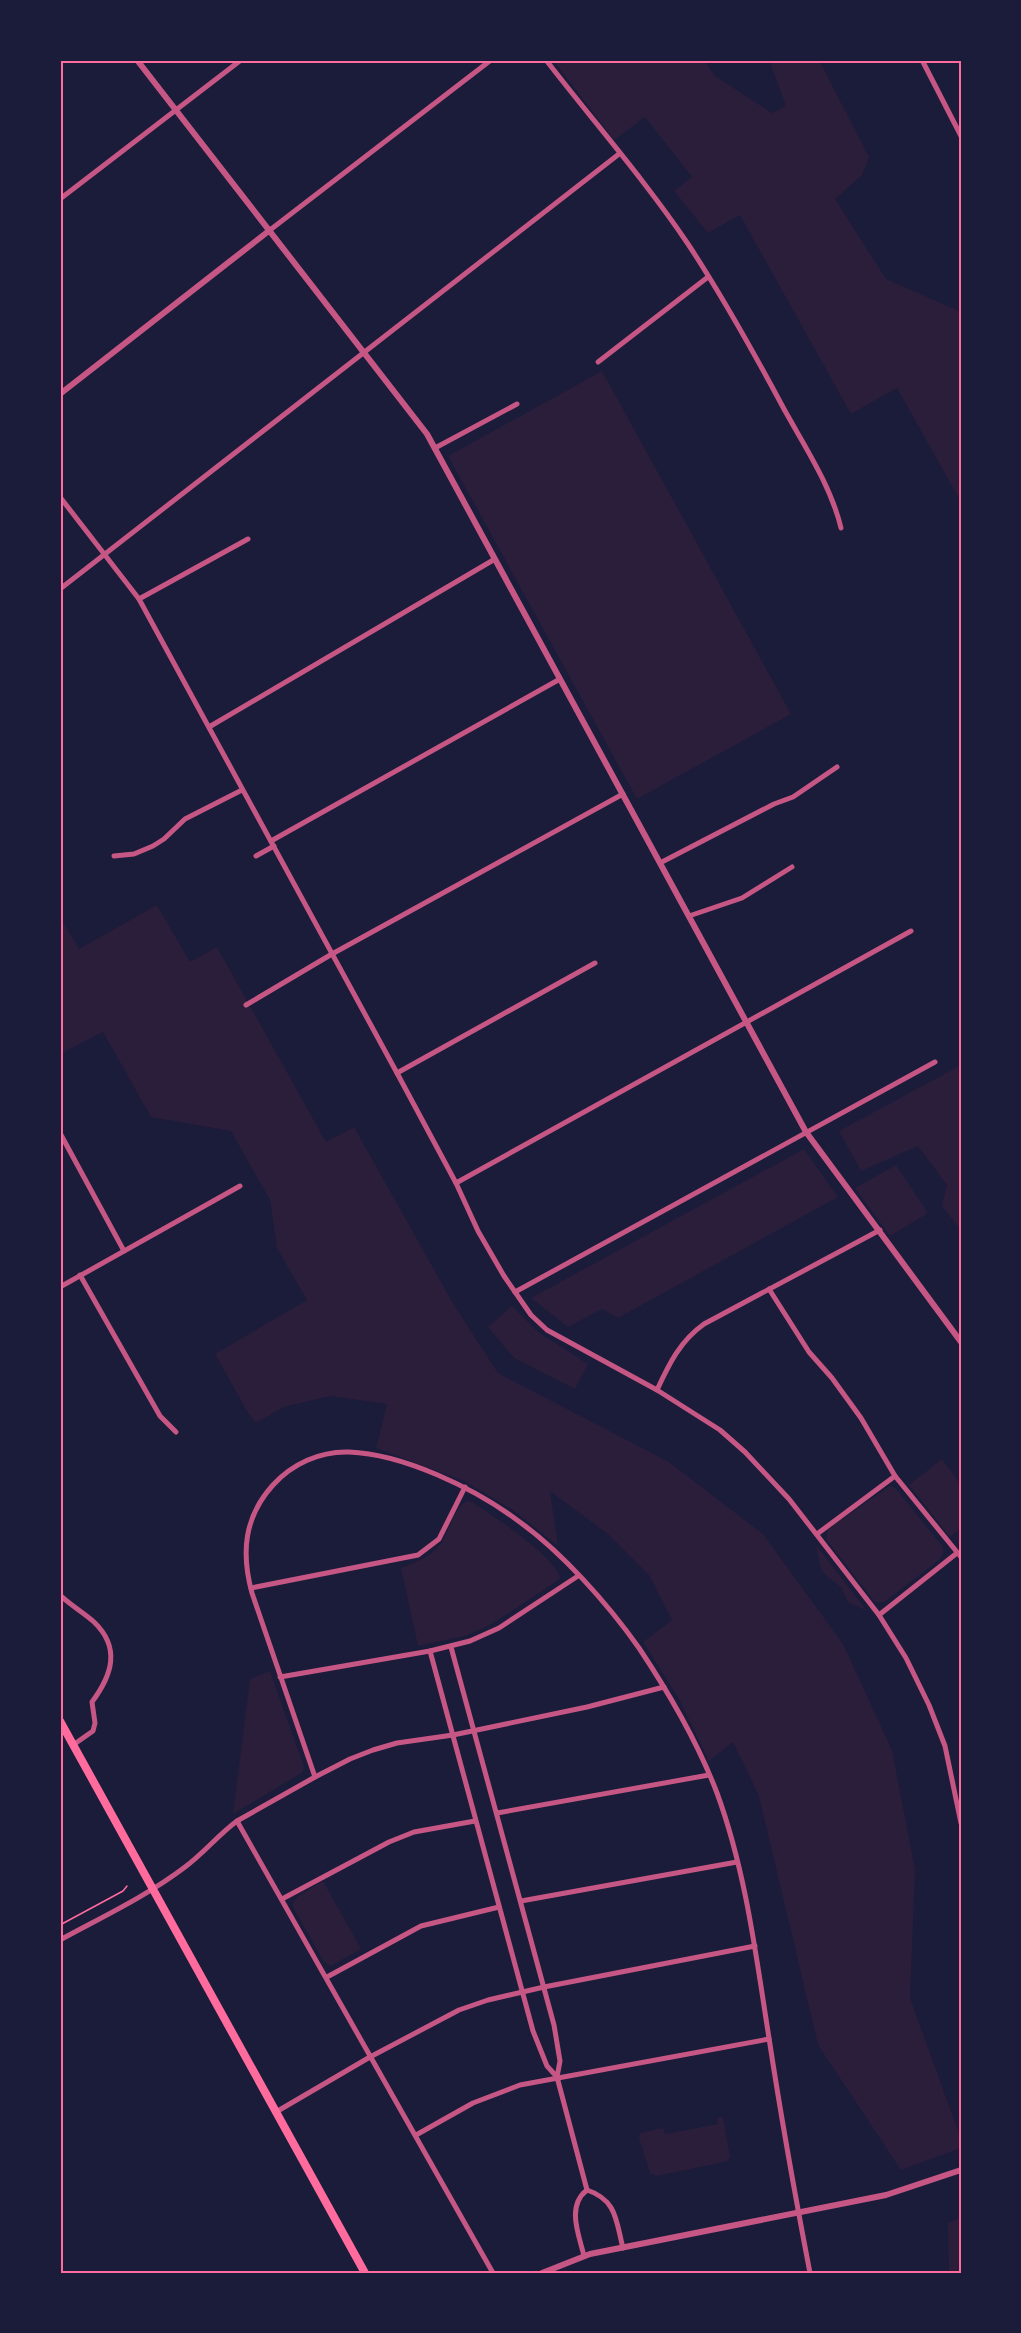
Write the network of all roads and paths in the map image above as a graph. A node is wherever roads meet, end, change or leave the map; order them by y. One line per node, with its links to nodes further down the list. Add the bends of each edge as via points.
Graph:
1 (137, 60): 6 (street)
2 (240, 60): 6 (street)
3 (491, 60): 10 (street)
4 (546, 60): 8 (street)
5 (921, 60): 7 (street)
6 (177, 109): 9 (street); 10 (street)
7 (961, 136)
8 (619, 154): 11 (street); 12 (street)
9 (60, 199)
10 (270, 230): 12 (street); 14 (street)
11 (708, 277): 13 (street); 18 (street, via 810,456 837,511)
12 (364, 353): 16 (street); 20 (street)
13 (598, 362)
14 (60, 394)
15 (517, 404): 16 (street)
16 (435, 448): 21 (street)
17 (60, 497): 20 (street)
18 (841, 528)
19 (248, 539): 23 (street)
20 (105, 554): 22 (street); 23 (street)
21 (495, 559): 24 (street); 25 (street)
22 (60, 589)
23 (140, 600): 25 (street)
24 (560, 679): 28 (street); 29 (street)
25 (209, 727): 27 (street)
26 (837, 767): 32 (street, via 793,797)
27 (242, 790): 29 (street); 30 (street, via 185,819 153,846 134,854)
28 (623, 794): 32 (street); 36 (street)
29 (272, 844): 31 (street); 36 (street)
30 (114, 856)
31 (256, 856)
32 (660, 863): 34 (street)
33 (792, 867): 34 (street, via 742,898)
34 (689, 916): 39 (street)
35 (911, 931): 39 (street)
36 (332, 954): 38 (street); 41 (street)
37 (595, 963): 41 (street)
38 (246, 1005)
39 (746, 1022): 42 (street); 44 (street)
40 (935, 1062): 42 (street)
41 (397, 1073): 44 (street)
42 (806, 1132): 46 (street); 51 (street)
43 (60, 1133): 47 (street)
44 (456, 1183): 51 (street, via 478,1231)
45 (240, 1186): 47 (street)
46 (880, 1230): 50 (street); 52 (street)
47 (124, 1251): 48 (street)
48 (80, 1275): 49 (street); 54 (street, via 160,1416)
49 (60, 1287)
50 (769, 1289): 53 (street, via 692,1332 672,1358); 55 (street, via 809,1352 861,1418)
51 (515, 1292): 53 (street, via 547,1330)
52 (961, 1342)
53 (657, 1390): 57 (street, via 720,1430 745,1452)
54 (176, 1432)
55 (895, 1476): 57 (street); 58 (street)
56 (465, 1487): 59 (street, via 519,1521); 60 (street, via 439,1539 418,1555); 60 (street, via 373,1455 347,1452 307,1460 279,1479 257,1506 245,1543)
57 (817, 1534): 62 (street)
58 (959, 1555): 62 (street)
59 (578, 1576): 63 (street, via 490,1633); 66 (street, via 628,1634)
60 (251, 1588): 65 (street)
61 (60, 1595): 70 (street, via 95,1623 111,1652 107,1680 92,1702 93,1731)
62 (879, 1615): 73 (street, via 929,1705)
63 (451, 1647): 64 (street); 68 (street)
64 (430, 1651): 65 (street); 69 (street)
65 (280, 1677): 72 (street)
66 (663, 1687): 68 (street); 71 (street)
67 (60, 1721): 70 (main road)
68 (474, 1731): 69 (street); 74 (street)
69 (453, 1735): 72 (street, via 373,1750); 76 (street)
70 (73, 1745): 80 (main road)
71 (709, 1775): 74 (street); 78 (street)
72 (315, 1777): 75 (street)
73 (959, 1794): 77 (street)
74 (497, 1813): 82 (street)
75 (237, 1821): 80 (street, via 185,1867); 81 (street)
76 (475, 1821): 81 (street, via 414,1832 389,1842); 83 (street)
77 (961, 1823)
78 (737, 1862): 82 (street); 86 (street)
79 (128, 1886): 84 (path)
80 (152, 1888): 85 (street); 93 (main road)
81 (282, 1899): 87 (street)
82 (521, 1901): 88 (street)
83 (499, 1907): 87 (street, via 421,1926); 89 (street)
84 (60, 1925)
85 (60, 1940)
86 (755, 1946): 88 (street); 90 (street)
87 (327, 1977): 91 (street)
88 (544, 1988): 89 (street); 92 (street, via 560,2061)
89 (522, 1992): 91 (street, via 459,2010); 92 (street, via 542,2055)
90 (769, 2039): 92 (street); 97 (street)
91 (370, 2057): 93 (street); 94 (street)
92 (557, 2077): 94 (street, via 520,2085 472,2103); 96 (street)
93 (276, 2112): 100 (main road)
94 (416, 2135): 101 (street)
95 (961, 2170): 97 (street, via 886,2195)
96 (587, 2190): 98 (street, via 613,2208); 99 (street, via 575,2207)
97 (798, 2214): 98 (street); 103 (street)
98 (623, 2248): 99 (street)
99 (584, 2256): 102 (street)
100 (365, 2273)
101 (493, 2273)
102 (542, 2273)
103 (810, 2273)

